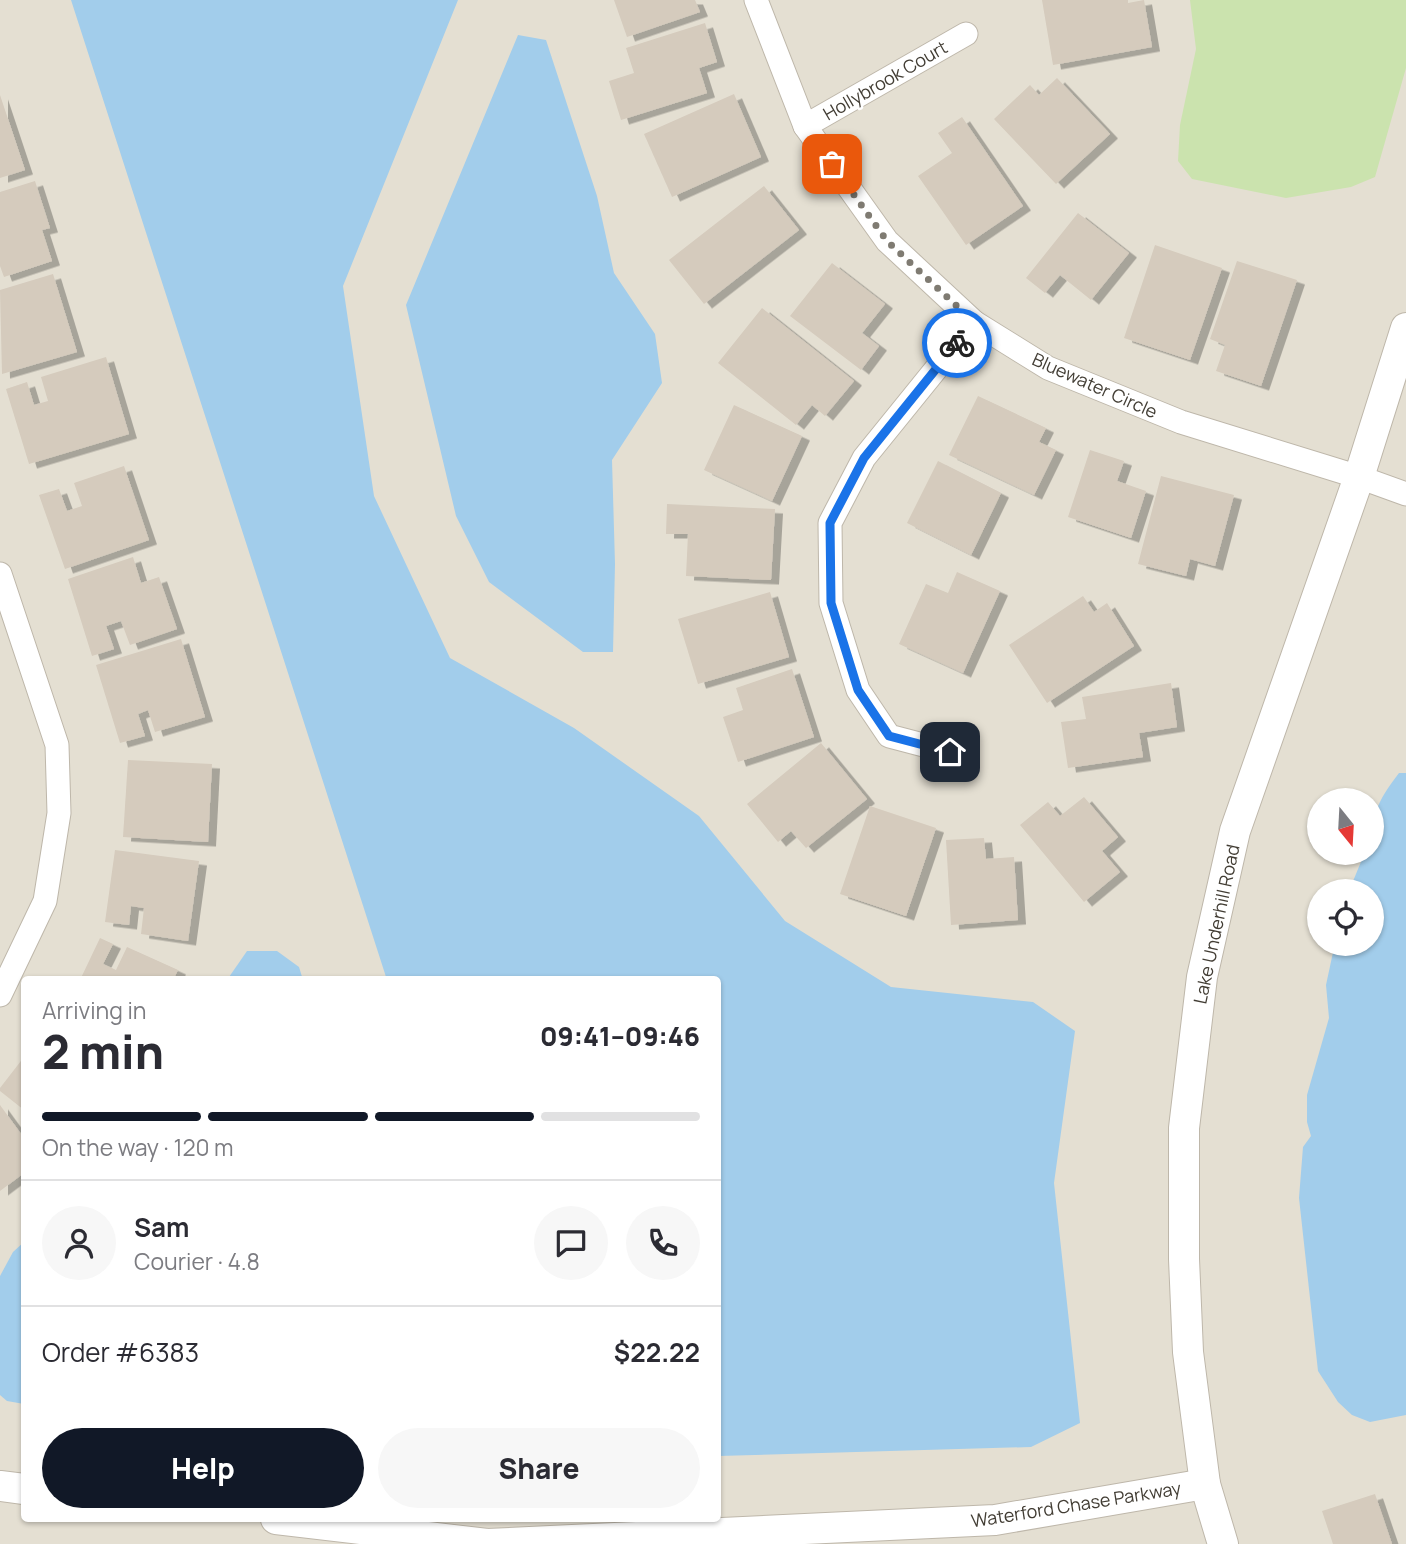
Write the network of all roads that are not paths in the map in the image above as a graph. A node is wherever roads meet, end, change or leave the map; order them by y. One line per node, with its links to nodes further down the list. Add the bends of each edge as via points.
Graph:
1 (756, 0): 3 (street, Bluewater Circle)
2 (966, 34): 3 (street, Hollybrook Court)
3 (805, 126): 4 (street, Bluewater Circle, via 887,241)
4 (974, 322): 6 (street, Bluewater Circle, via 1048,368 1181,422); 9 (street, via 864,458 830,523 831,603 858,690 889,736)
5 (1406, 328): 6 (street, Lake Underhill Road)
6 (1359, 477): 7 (street, Bluewater Circle); 11 (street, Lake Underhill Road, via 1235,831 1202,977 1184,1128 1184,1259 1188,1352)
7 (1406, 494)
8 (0, 575): 10 (street, via 57,745 59,813 45,901)
9 (950, 752)
10 (0, 995)
11 (1205, 1484): 14 (street, Waterford Chase Parkway, via 995,1520 487,1544); 15 (street, Lake Underhill Road)
12 (0, 1486): 13 (street)
13 (21, 1489)
14 (301, 1522)
15 (1223, 1544)

